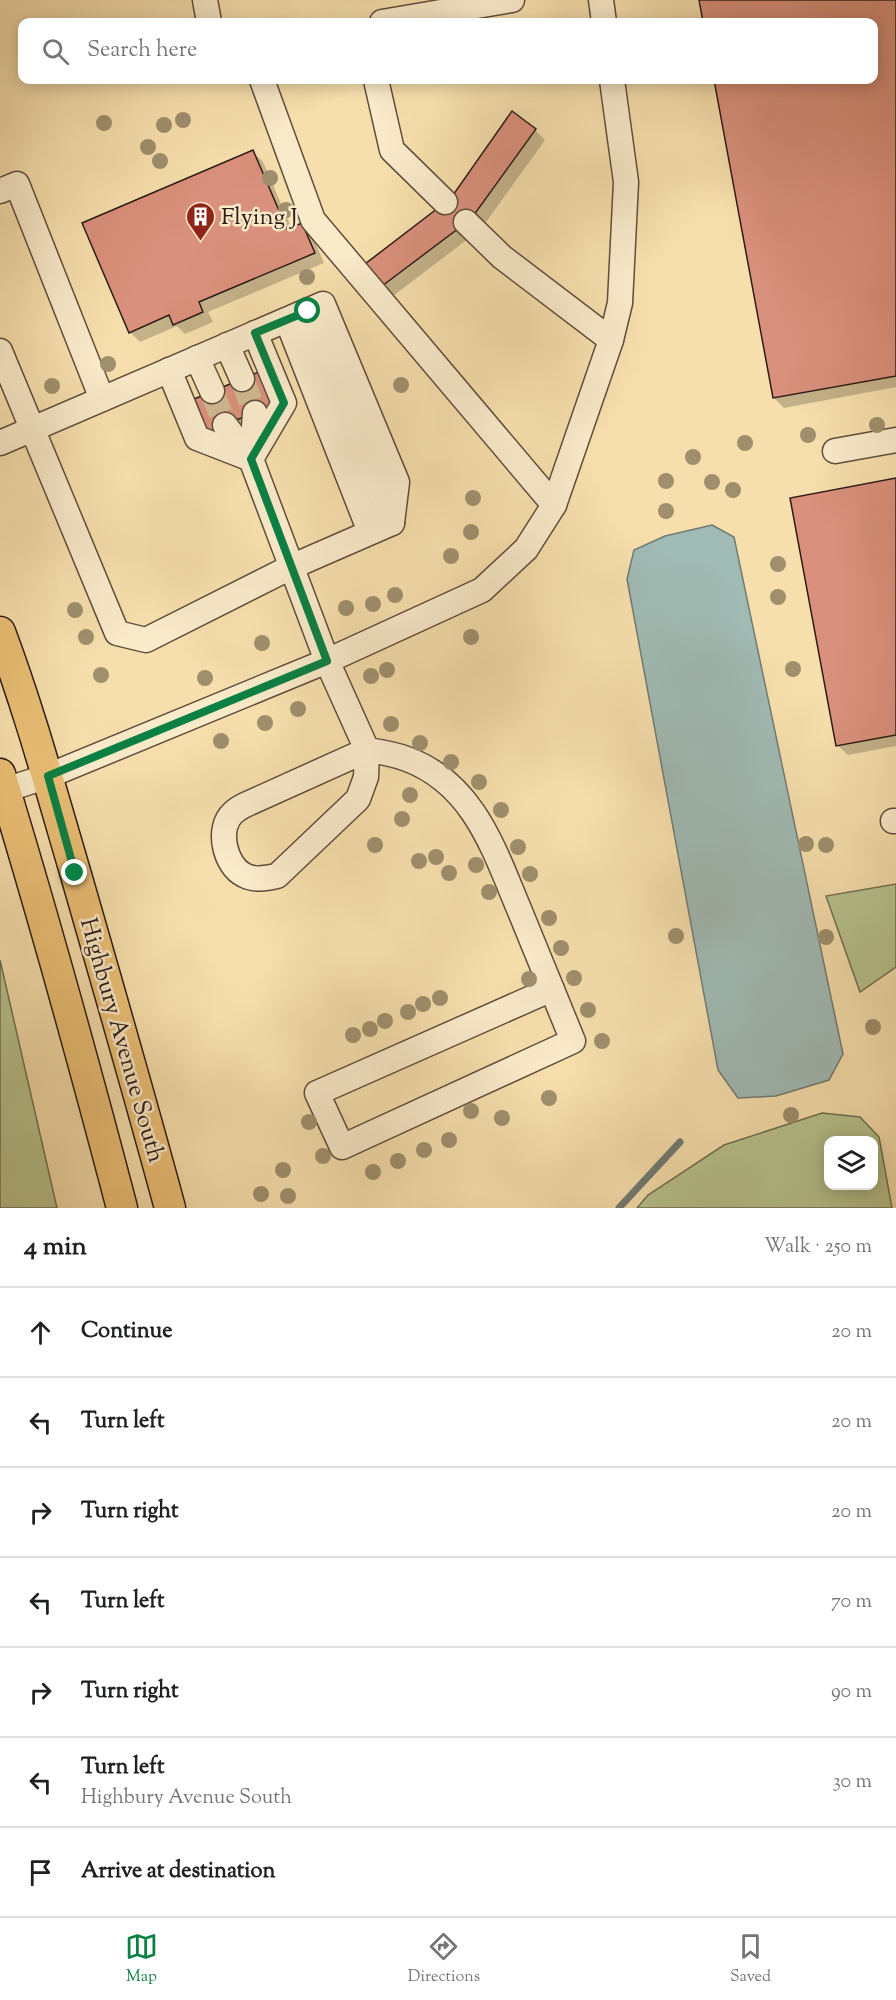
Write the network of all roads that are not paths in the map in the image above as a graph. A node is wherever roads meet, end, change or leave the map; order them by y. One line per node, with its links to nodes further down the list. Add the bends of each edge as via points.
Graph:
1 (205, 0): 4 (lane)
2 (512, 0): 5 (lane)
3 (601, 0): 6 (lane)
4 (208, 18)
5 (406, 18)
6 (603, 18)
7 (263, 84): 30 (lane, via 313,219)
8 (377, 84): 11 (lane, via 392,150)
9 (613, 84): 15 (lane, via 626,182 620,303)
10 (0, 191): 22 (lane, via 17,184)
11 (445, 202)
12 (466, 222): 15 (lane, via 502,257)
13 (306, 312): 14 (lane); 31 (lane); 31 (lane, via 397,482)
14 (255, 333): 16 (lane); 29 (lane, via 284,403)
15 (611, 340): 30 (lane)
16 (227, 345): 18 (lane); 20 (lane)
17 (0, 351): 25 (lane)
18 (197, 358): 19 (lane); 21 (lane)
19 (169, 370): 22 (lane); 29 (lane, via 197,438)
20 (242, 379)
21 (212, 392)
22 (102, 399): 25 (lane)
23 (255, 413): 29 (lane)
24 (225, 425): 29 (lane)
25 (33, 429): 27 (lane); 32 (lane, via 117,633 146,640)
26 (896, 440): 28 (lane)
27 (0, 443)
28 (835, 451)
29 (251, 459): 32 (lane)
30 (554, 505): 34 (lane, via 526,549 482,590)
31 (381, 528): 32 (lane)
32 (291, 567): 34 (lane)
33 (0, 632): 36 (main road, Highbury Avenue South)
34 (327, 661): 35 (lane); 36 (lane)
35 (367, 750): 35 (lane, via 231,813 225,829 225,847 231,864 243,875 259,879 277,876 357,800 366,777); 38 (lane, via 409,760 431,772 473,810 488,835)
36 (48, 776): 37 (lane); 40 (main road, Highbury Avenue South)
37 (2, 782): 39 (main road, Highbury Avenue South)
38 (552, 989): 38 (lane, via 573,1041 342,1148 317,1093)
39 (122, 1208)
40 (170, 1208)

